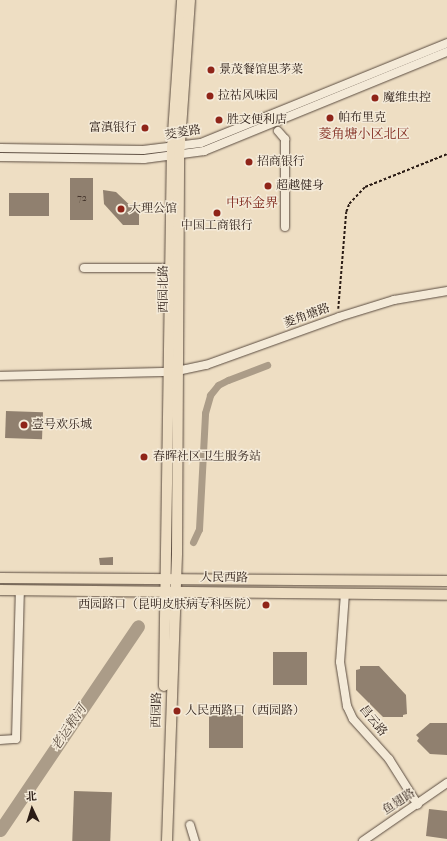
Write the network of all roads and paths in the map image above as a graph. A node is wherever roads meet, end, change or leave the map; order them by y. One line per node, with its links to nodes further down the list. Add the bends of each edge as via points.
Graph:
1 (182, 0): 7 (main road, 西园北路)
2 (190, 0): 7 (main road, 西园北路)
3 (447, 43): 7 (street, 茭菱路)
4 (447, 52): 7 (street, 茭菱路, via 204,151)
5 (278, 131): 10 (street, via 285,139)
6 (0, 148): 7 (street, 茭菱路)
7 (176, 152): 9 (street, 茭菱路); 12 (main road, 西园北路); 15 (main road, 西园北路)
8 (447, 154): 14 (path, via 365,187 349,204 340,269)
9 (0, 157)
10 (285, 228)
11 (84, 268): 12 (street)
12 (169, 268): 15 (main road, 西园北路)
13 (447, 291): 14 (street, 菱角塘路, via 394,300)
14 (339, 317): 15 (street, 菱角塘路, via 206,365)
15 (172, 372): 16 (street, 菱角塘路); 18 (main road, 西园北路)
16 (0, 376)
17 (0, 578): 18 (main road, 人民西路)
18 (171, 579): 19 (main road, 人民西路); 22 (main road, 西园路)
19 (447, 581)
20 (0, 590): 21 (main road, 人民西路)
21 (20, 590): 22 (main road, 人民西路); 25 (street, via 16,739)
22 (171, 591): 23 (main road, 人民西路); 29 (main road, 西园路); 30 (main road, 西园路)
23 (345, 593): 24 (main road, 人民西路); 27 (street, 昌云路, via 340,662 347,706 353,720 389,759)
24 (447, 595)
25 (0, 740)
26 (447, 783): 27 (street, 鱼翅路)
27 (418, 805): 32 (street, 鱼翅路)
28 (190, 825): 31 (street)
29 (161, 841)
30 (168, 841)
31 (195, 841)
32 (363, 841)

